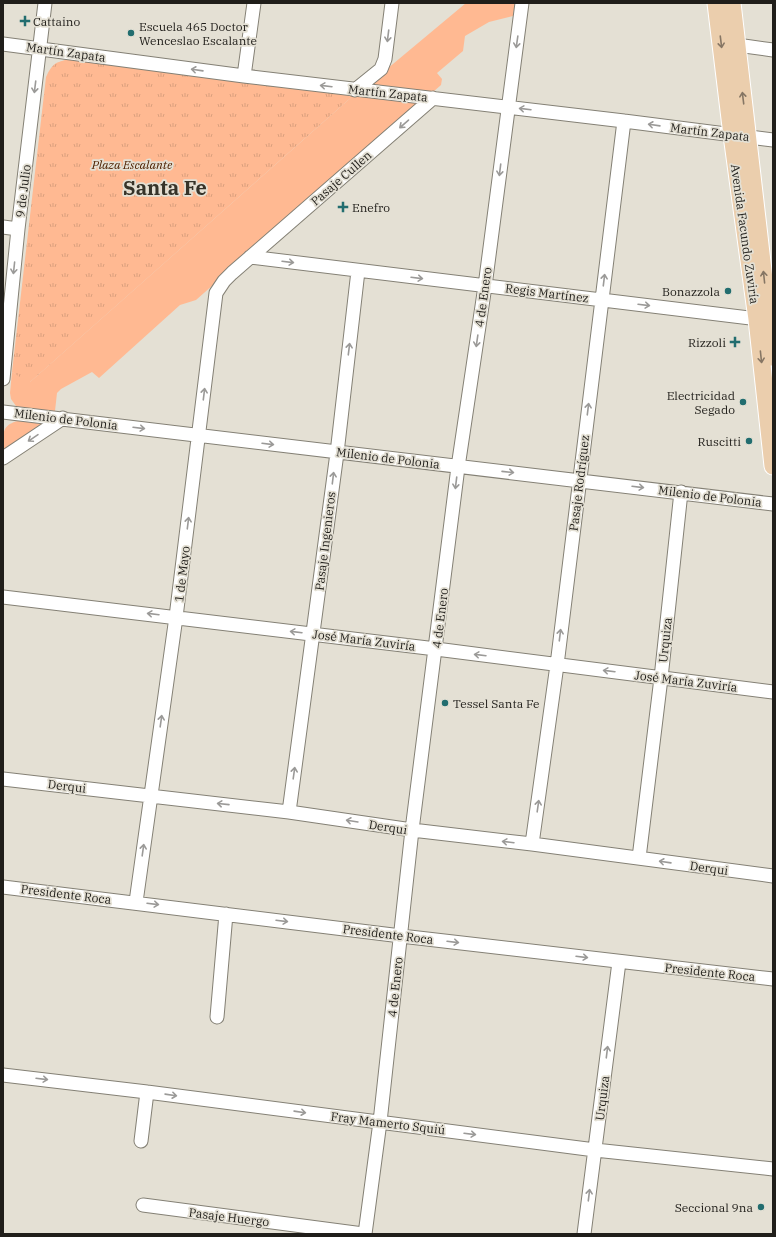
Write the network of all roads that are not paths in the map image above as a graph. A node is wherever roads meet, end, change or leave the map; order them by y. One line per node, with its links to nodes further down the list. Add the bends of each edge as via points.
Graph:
1 (45, 3): 9 (street, 9 de Julio)
2 (254, 3): 11 (street)
3 (392, 3): 12 (street, one-way to 12, via 385,59 381,69)
4 (522, 3): 14 (street, 4 de Enero, one-way to 14)
5 (716, 3): 16 (main road, Avenida Facundo Zuviría, one-way to 16)
6 (732, 3): 8 (main road, Avenida Facundo Zuviría)
7 (3, 44): 9 (street, Martín Zapata)
8 (737, 45): 10 (street); 16 (main road, Avenida Facundo Zuviría, one-way to 8)
9 (39, 49): 11 (street, Martín Zapata, one-way to 9); 19 (street, 9 de Julio, one-way to 19)
10 (773, 50)
11 (244, 76): 12 (street, Martín Zapata, one-way to 11)
12 (355, 90): 13 (street, Martín Zapata)
13 (433, 98): 14 (street, Martín Zapata); 20 (street, Pasaje Cullen, one-way to 20)
14 (508, 107): 15 (street, Martín Zapata, one-way to 14); 22 (street, 4 de Enero, one-way to 22)
15 (624, 121): 16 (street, Martín Zapata, one-way to 15); 23 (street, Pasaje Rodríguez, one-way to 15)
16 (740, 136): 17 (street, Martín Zapata); 24 (main road, Avenida Facundo Zuviría)
17 (773, 140)
18 (3, 228): 19 (street)
19 (18, 229): 26 (street, 9 de Julio, one-way to 26)
20 (250, 257): 21 (street, Regis Martínez, one-way to 21); 29 (street, 1 de Mayo, one-way to 20, via 216,293 224,281)
21 (358, 271): 22 (street, Regis Martínez, one-way to 22); 30 (street, Pasaje Ingenieros, one-way to 21)
22 (485, 286): 23 (street, Regis Martínez); 33 (street, 4 de Enero, one-way to 33)
23 (601, 300): 24 (street, Regis Martínez, one-way to 24); 34 (street, Pasaje Rodríguez, one-way to 23)
24 (766, 320): 25 (main road, Avenida Facundo Zuviría); 32 (main road, Avenida Facundo Zuviría, one-way to 32)
25 (773, 357)
26 (3, 379)
27 (3, 412): 28 (street, Milenio de Polonia)
28 (63, 418): 29 (street, Milenio de Polonia, one-way to 29); 31 (street, one-way to 31)
29 (199, 435): 30 (street, Milenio de Polonia, one-way to 30); 38 (street, 1 de Mayo, one-way to 29)
30 (337, 452): 33 (street, Milenio de Polonia); 39 (street, Pasaje Ingenieros, one-way to 30)
31 (3, 458)
32 (773, 466)
33 (458, 467): 34 (street, Milenio de Polonia, one-way to 34); 40 (street, 4 de Enero, one-way to 40)
34 (579, 480): 35 (street, Milenio de Polonia, one-way to 35); 41 (street, Pasaje Rodríguez, one-way to 34)
35 (681, 492): 36 (street, Milenio de Polonia); 42 (street, Urquiza)
36 (773, 504)
37 (3, 596): 38 (street, José María Zuviría, one-way to 37)
38 (176, 617): 39 (street, José María Zuviría, one-way to 38); 45 (street, 1 de Mayo, one-way to 38)
39 (313, 634): 40 (street, José María Zuviría); 46 (street, Pasaje Ingenieros, one-way to 39)
40 (436, 649): 41 (street, José María Zuviría, one-way to 40); 47 (street, 4 de Enero)
41 (557, 665): 42 (street, José María Zuviría, one-way to 41); 48 (street, Pasaje Rodríguez, one-way to 41)
42 (661, 678): 43 (street, José María Zuviría); 49 (street, Urquiza)
43 (773, 692)
44 (3, 779): 45 (street, Derqui)
45 (151, 796): 46 (street, Derqui, one-way to 45); 52 (street, 1 de Mayo, one-way to 45)
46 (289, 812): 47 (street, Derqui, one-way to 46)
47 (412, 830): 48 (street, Derqui, one-way to 47); 54 (street, 4 de Enero)
48 (532, 844): 49 (street, Derqui)
49 (639, 858): 50 (street, Derqui, one-way to 49)
50 (773, 876)
51 (3, 887): 52 (street, Presidente Roca)
52 (136, 902): 53 (street, Presidente Roca, one-way to 53)
53 (226, 914): 54 (street, Presidente Roca, one-way to 54); 57 (street)
54 (401, 936): 55 (street, Presidente Roca, one-way to 55); 60 (street, 4 de Enero)
55 (619, 962): 56 (street, Presidente Roca); 62 (street, Urquiza, one-way to 55)
56 (773, 979)
57 (217, 1017)
58 (3, 1075): 59 (street, Fray Mamerto Squiú, one-way to 59)
59 (147, 1092): 60 (street, Fray Mamerto Squiú, one-way to 60); 61 (street)
60 (380, 1122): 62 (street, Fray Mamerto Squiú, one-way to 62); 65 (street, 4 de Enero)
61 (141, 1141)
62 (595, 1150): 63 (street, Fray Mamerto Squiú); 66 (street, Urquiza, one-way to 62)
63 (773, 1169)
64 (143, 1205): 65 (street, Pasaje Huergo)
65 (364, 1234)
66 (584, 1234)

